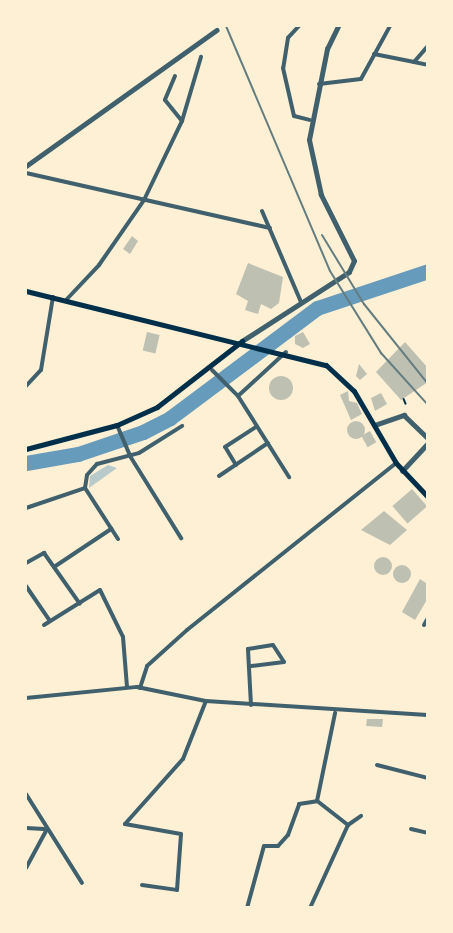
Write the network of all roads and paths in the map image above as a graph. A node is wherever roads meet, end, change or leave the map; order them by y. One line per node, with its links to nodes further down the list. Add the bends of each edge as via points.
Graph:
1 (298, 26): 12 (street, via 285,47 285,87 294,116)
2 (338, 26): 11 (street)
3 (390, 26): 6 (street)
4 (217, 30): 14 (street)
5 (428, 46): 8 (street)
6 (374, 54): 8 (street); 11 (street, via 361,79)
7 (201, 57): 13 (street)
8 (414, 62): 9 (street)
9 (428, 65)
10 (175, 76): 13 (street, via 165,100)
11 (319, 84): 12 (street)
12 (310, 120): 22 (street, via 311,160 321,195 354,261 349,273)
13 (182, 121): 16 (street)
14 (26, 166)
15 (26, 173): 16 (street)
16 (144, 200): 18 (street); 21 (street, via 99,265)
17 (262, 211): 18 (street)
18 (270, 228): 22 (street)
19 (26, 291): 20 (main road)
20 (54, 296): 21 (main road); 26 (street, via 40,370)
21 (67, 299): 23 (main road)
22 (301, 302): 23 (street)
23 (242, 341): 24 (main road); 25 (main road)
24 (286, 352): 27 (street); 31 (main road, via 339,375)
25 (213, 371): 27 (street); 30 (main road, via 157,407)
26 (26, 386)
27 (238, 396): 33 (street)
28 (404, 399): 29 (path)
29 (406, 404)
30 (117, 425): 37 (main road); 38 (street)
31 (375, 425): 34 (street, via 404,415); 39 (main road)
32 (182, 426): 38 (street)
33 (257, 426): 35 (street); 40 (street, via 225,447)
34 (428, 438)
35 (268, 443): 40 (street); 43 (street)
36 (428, 443): 41 (street)
37 (26, 449)
38 (130, 456): 44 (street, via 97,464 87,475); 48 (street)
39 (396, 463): 41 (main road); 60 (street, via 184,633 147,666)
40 (236, 465): 42 (street)
41 (402, 471): 45 (main road)
42 (219, 476)
43 (289, 477)
44 (85, 488): 46 (street); 47 (street)
45 (428, 497)
46 (26, 508)
47 (111, 529): 49 (street); 51 (street)
48 (181, 538)
49 (118, 539)
50 (26, 563): 51 (street, via 44,553)
51 (54, 567): 53 (street)
52 (26, 586): 55 (street)
53 (80, 604): 55 (street); 59 (street, via 100,590 123,637)
54 (428, 618): 57 (street)
55 (50, 621): 56 (street)
56 (44, 625)
57 (424, 625)
58 (251, 666): 58 (street, via 248,649 273,645 284,662); 63 (street)
59 (127, 687): 60 (street); 61 (street)
60 (140, 688): 62 (street)
61 (26, 698)
62 (206, 701): 63 (street); 78 (street, via 183,759 125,824 182,834 177,890)
63 (250, 705): 64 (street)
64 (335, 713): 65 (street); 69 (street)
65 (428, 715)
66 (377, 765): 67 (street)
67 (428, 778)
68 (26, 794): 74 (street)
69 (316, 801): 71 (street); 79 (street, via 299,804 288,835 278,846 264,846)
70 (361, 816): 71 (street)
71 (348, 825): 80 (street)
72 (26, 828): 74 (street)
73 (411, 829): 75 (street)
74 (45, 830): 76 (street); 77 (street)
75 (428, 833)
76 (26, 868)
77 (82, 883)
78 (142, 885)
79 (247, 908)
80 (310, 908)

